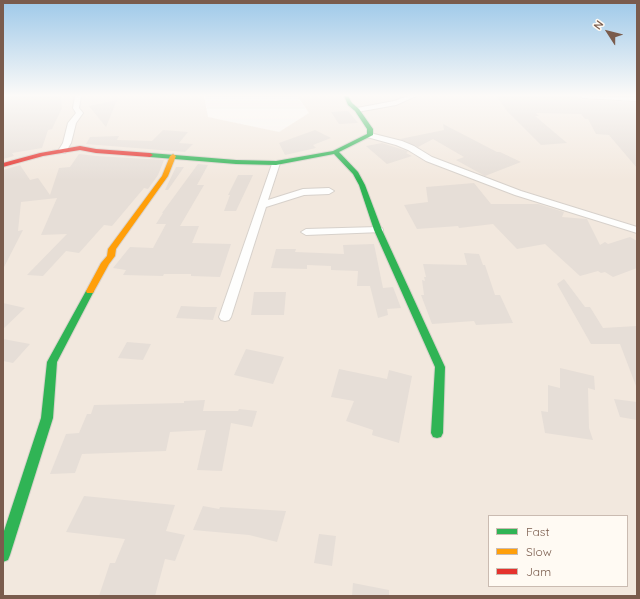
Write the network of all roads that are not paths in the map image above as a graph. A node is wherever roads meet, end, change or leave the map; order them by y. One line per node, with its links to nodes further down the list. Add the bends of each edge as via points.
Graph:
1 (72, 124): 4 (street)
2 (367, 124): 3 (street)
3 (370, 135): 5 (street); 12 (street, via 399,143 429,159 518,192)
4 (62, 151): 6 (street, via 80,148); 8 (street)
5 (335, 152): 7 (street); 11 (street, via 356,174)
6 (173, 156): 7 (street, via 236,162); 16 (street, via 165,176 112,249 111,256 52,362 47,418)
7 (276, 162): 10 (street)
8 (3, 165)
9 (329, 191): 10 (street, via 303,192)
10 (262, 205): 14 (street)
11 (378, 230): 13 (street); 15 (street, via 440,367)
12 (637, 230)
13 (306, 232)
14 (225, 317)
15 (437, 433)
16 (3, 555)

